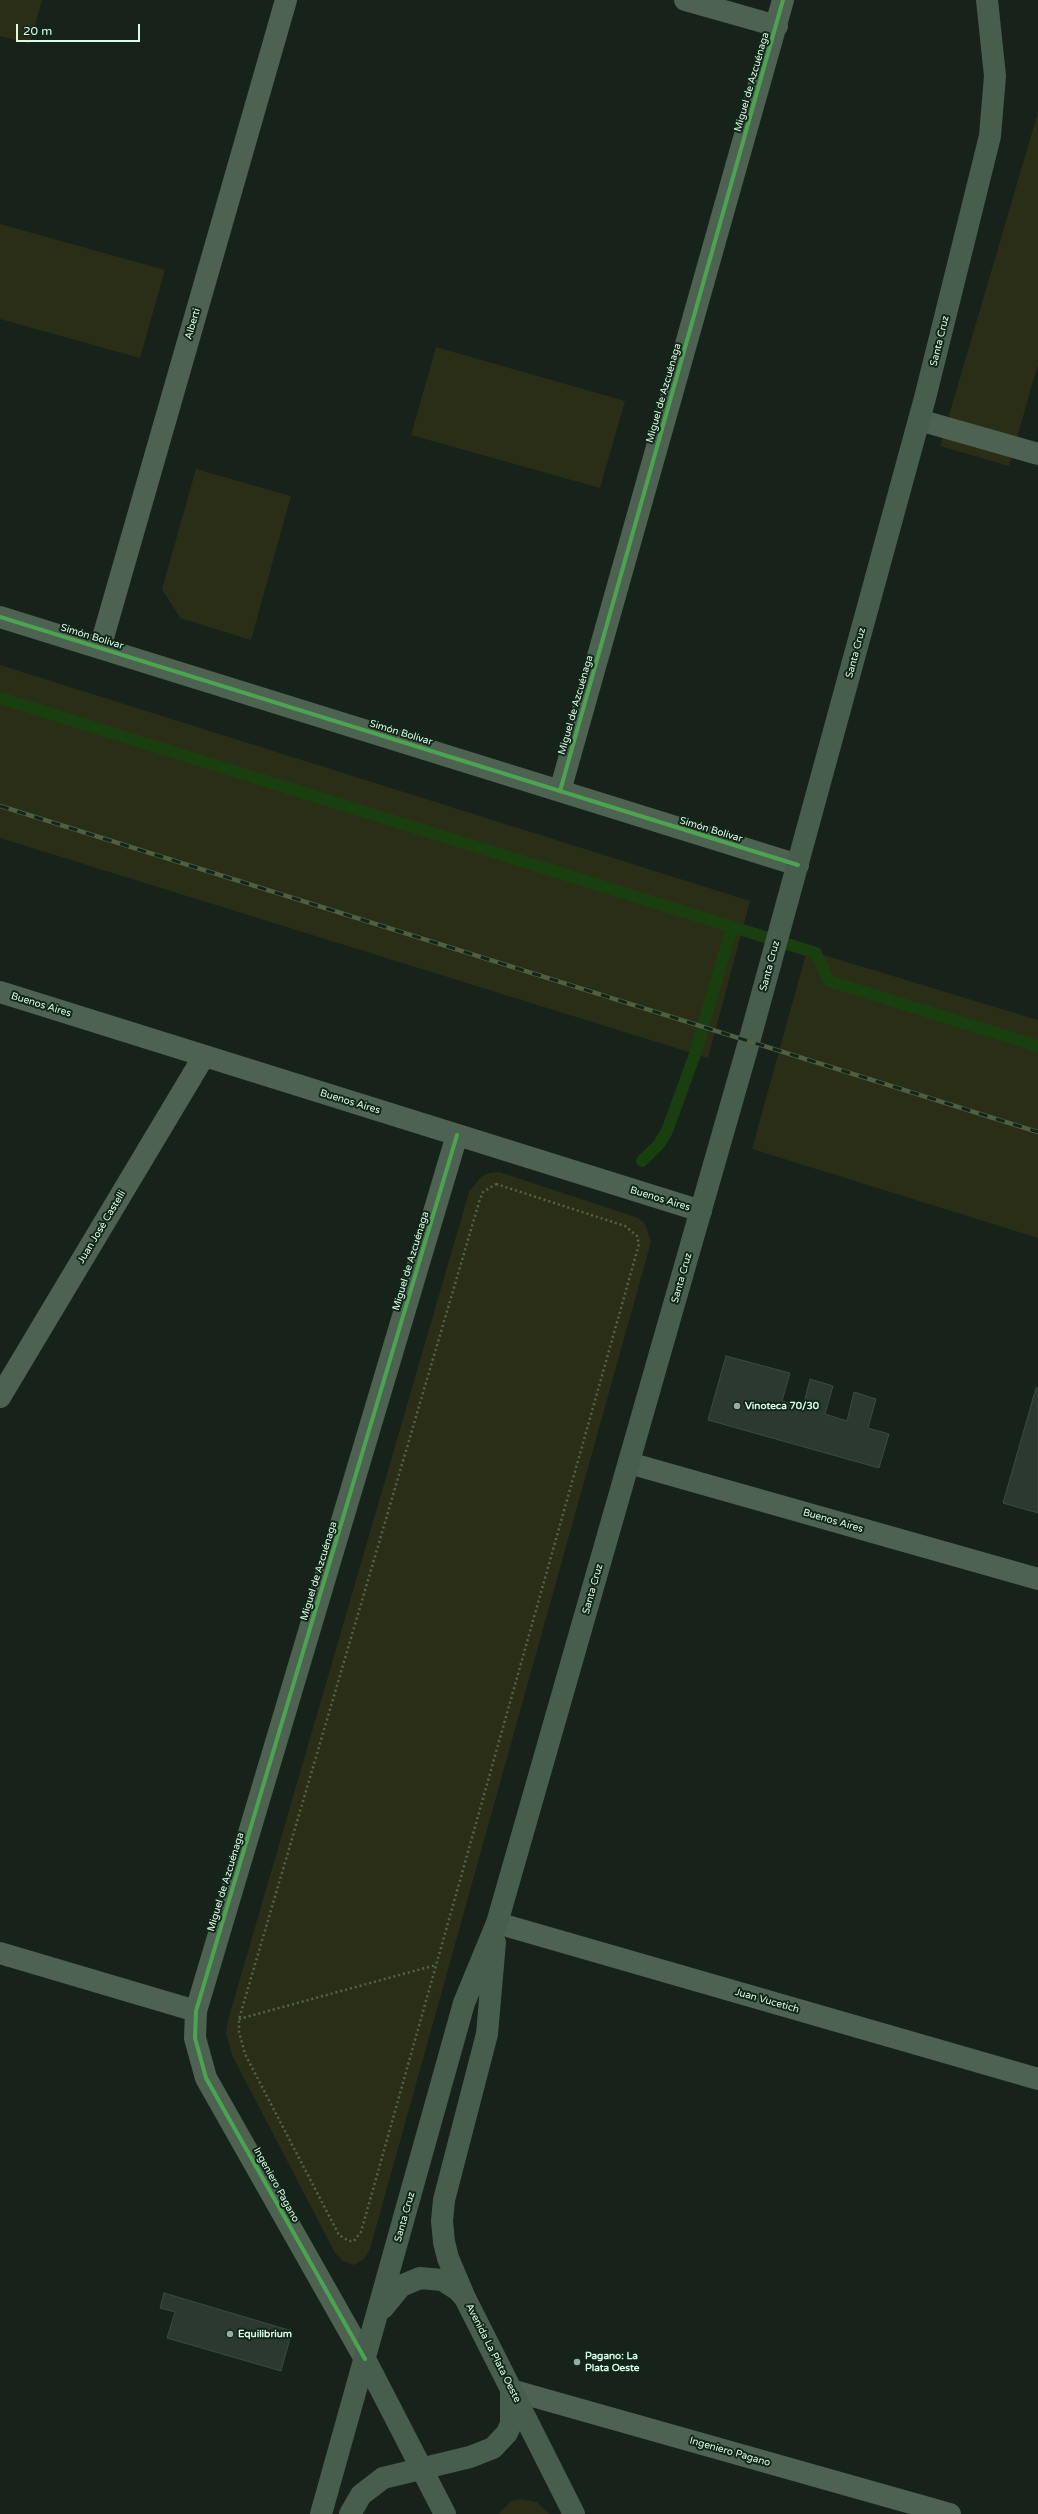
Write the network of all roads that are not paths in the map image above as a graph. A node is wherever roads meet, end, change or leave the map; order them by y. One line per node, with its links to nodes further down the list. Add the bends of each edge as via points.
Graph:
1 (286, 0): 9 (street, Alberti)
2 (685, 0): 5 (street)
3 (784, 0): 5 (street, Miguel de Azcuénaga)
4 (987, 0): 6 (main road, Santa Cruz, via 995,76 990,136)
5 (776, 26): 10 (street, Miguel de Azcuénaga)
6 (919, 420): 7 (street); 11 (main road, Santa Cruz)
7 (1037, 449)
8 (0, 617): 9 (street, Simón Bolívar)
9 (100, 648): 10 (street, Simón Bolívar)
10 (560, 791): 11 (street, Simón Bolívar)
11 (798, 865): 15 (main road, Santa Cruz)
12 (0, 992): 13 (street, Buenos Aires)
13 (204, 1056): 14 (street, Buenos Aires); 16 (street, Juan José Castelli)
14 (457, 1135): 15 (street, Buenos Aires); 21 (street, Miguel de Azcuénaga)
15 (701, 1211): 17 (main road, Santa Cruz)
16 (0, 1398)
17 (629, 1463): 18 (street, Buenos Aires); 19 (main road, Santa Cruz)
18 (1038, 1579)
19 (497, 1923): 22 (street, Juan Vucetich); 23 (main road, Santa Cruz, via 487,2034 444,2200 442,2221 448,2258); 24 (main road, Santa Cruz, via 464,2004)
20 (0, 1953): 21 (street)
21 (196, 2012): 25 (street, Ingeniero Pagano, via 195,2038 206,2078)
22 (1038, 2079)
23 (464, 2298): 24 (main road, Avenida La Plata Oeste, via 458,2290 442,2280 420,2278 401,2286 394,2293); 26 (main road, Avenida La Plata Oeste)
24 (375, 2324): 25 (main road, Santa Cruz)
25 (365, 2359): 27 (main road); 28 (main road, Santa Cruz)
26 (511, 2390): 27 (main road, via 511,2424 507,2433 493,2448 470,2457); 31 (main road, Avenida La Plata Oeste); 32 (street, Ingeniero Pagano)
27 (421, 2467): 29 (main road, via 395,2474 372,2485 361,2495); 30 (main road)
28 (321, 2514)
29 (350, 2514)
30 (445, 2514)
31 (574, 2514)
32 (950, 2514)

